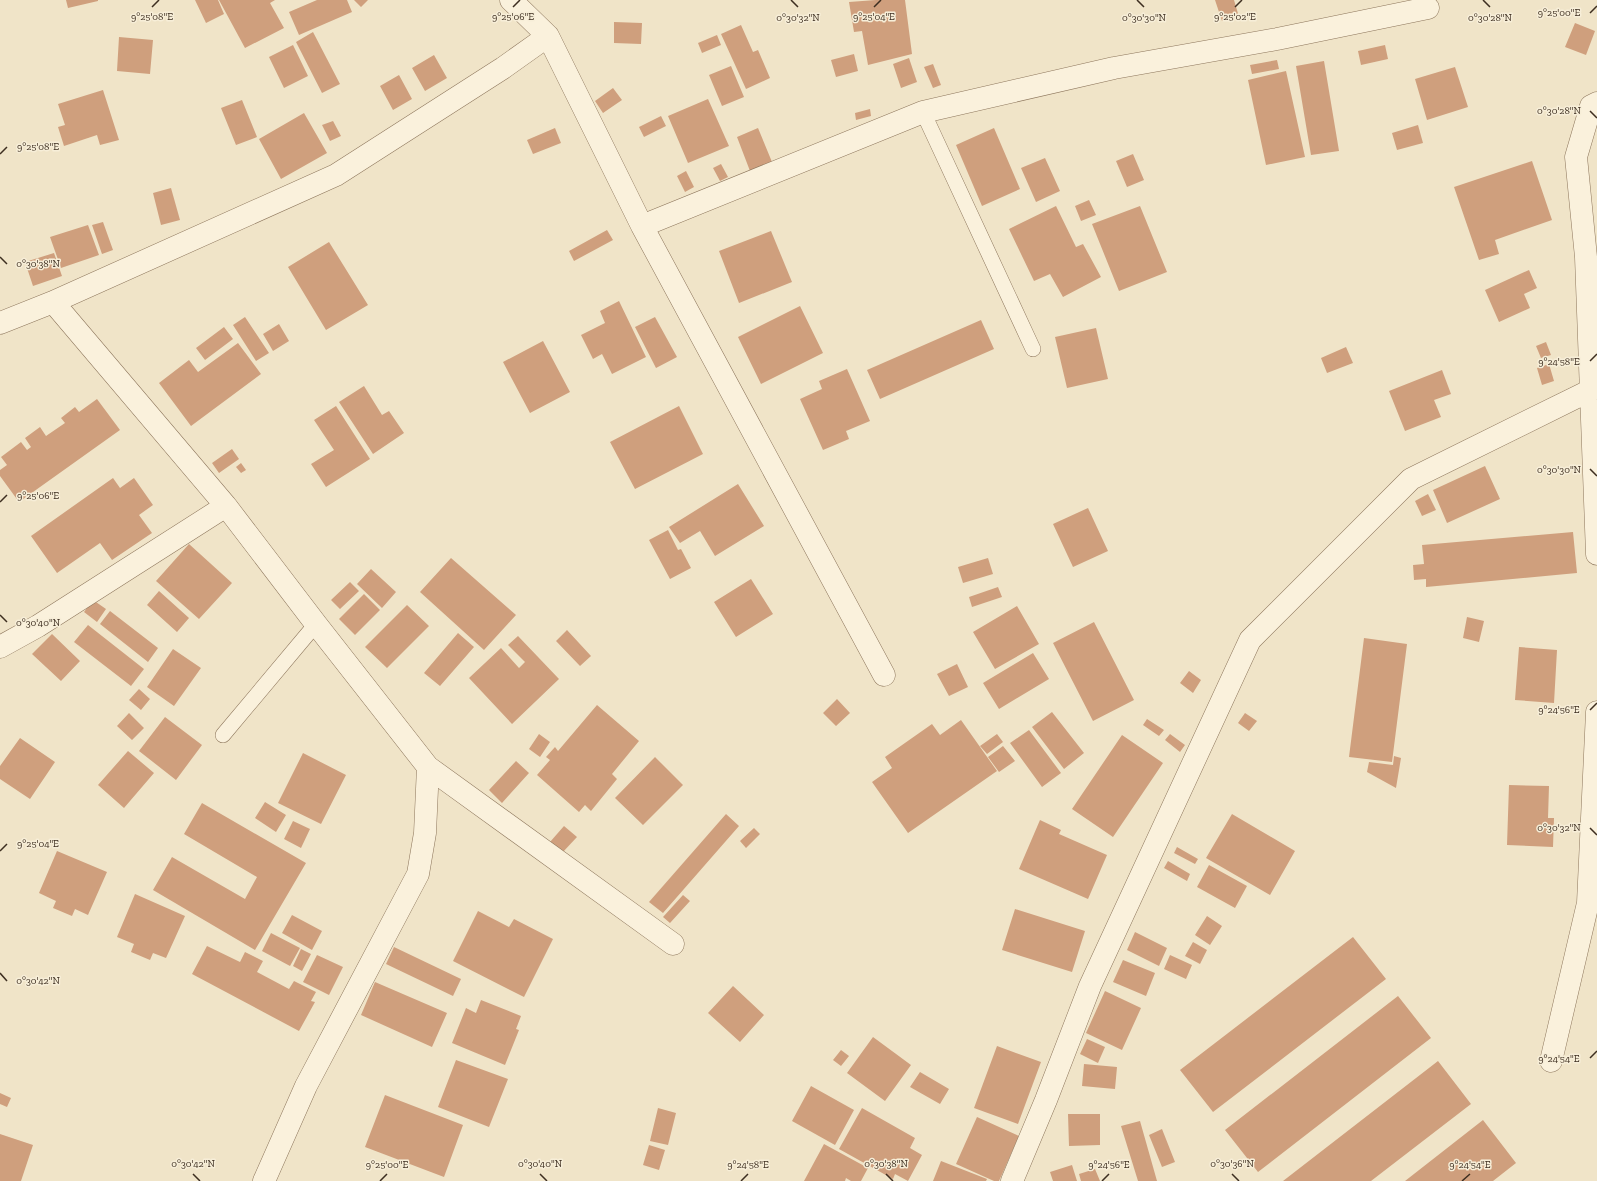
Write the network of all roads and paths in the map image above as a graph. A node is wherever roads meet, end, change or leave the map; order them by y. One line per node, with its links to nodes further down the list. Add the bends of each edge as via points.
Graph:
1 (512, 0): 3 (street)
2 (1428, 8): 5 (street, via 1277,39 1114,68)
3 (548, 36): 6 (street); 7 (street, via 503,68 336,175)
4 (1597, 102): 10 (street, via 1591,106 1576,157 1586,257)
5 (923, 112): 6 (street); 9 (lane)
6 (642, 226): 15 (street)
7 (53, 302): 8 (street); 11 (street)
8 (0, 323)
9 (1032, 349)
10 (1591, 390): 12 (street); 22 (street, via 1411,480 1250,640 1090,986)
11 (226, 506): 13 (street); 14 (street, via 38,626)
12 (1597, 554)
13 (316, 624): 17 (lane); 18 (street)
14 (0, 647)
15 (884, 675)
16 (1597, 712): 20 (street, via 1588,903)
17 (223, 735)
18 (428, 767): 19 (street); 21 (street, via 425,833 418,874 306,1086)
19 (673, 944)
20 (1551, 1061)
21 (264, 1181)
22 (1012, 1181)

